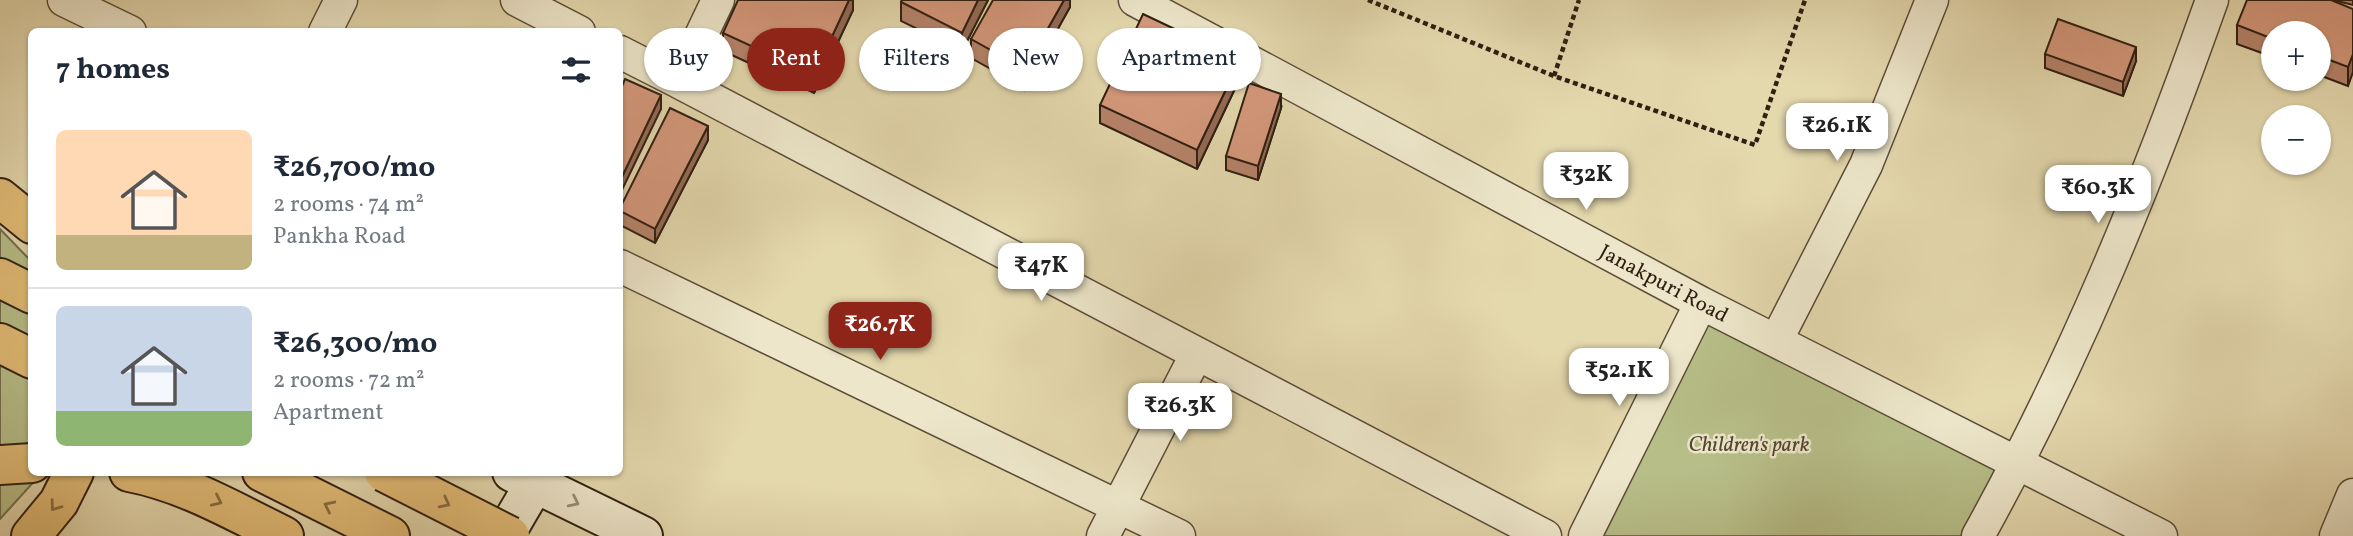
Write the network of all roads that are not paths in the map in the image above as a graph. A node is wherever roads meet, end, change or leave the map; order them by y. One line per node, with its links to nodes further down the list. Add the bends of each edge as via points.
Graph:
1 (64, 0): 8 (street)
2 (341, 0): 9 (street)
3 (517, 0): 10 (street)
4 (718, 0): 11 (street)
5 (1135, 0): 20 (street, Janakpuri Road)
6 (1932, 0): 21 (street, via 1866,165)
7 (2212, 0): 26 (street, via 2164,138 2087,318)
8 (122, 28)
9 (327, 28)
10 (571, 28)
11 (705, 28)
12 (623, 54): 13 (street)
13 (644, 64)
14 (696, 91): 23 (street)
15 (0, 198): 16 (main road)
16 (28, 221)
17 (623, 267): 34 (street)
18 (0, 278): 19 (main road)
19 (28, 292)
20 (1701, 303): 21 (street, Janakpuri Road); 44 (street)
21 (1776, 341): 26 (street, Janakpuri Road)
22 (0, 343): 24 (main road)
23 (1196, 355): 34 (street); 43 (street)
24 (28, 357)
25 (28, 463): 27 (main road)
26 (2017, 464): 45 (street); 46 (street, Janakpuri Road)
27 (0, 465)
28 (72, 476): 35 (main road, one-way to 35, via 59,502)
29 (148, 476): 36 (main road, one-way to 36, via 216,500)
30 (270, 476): 37 (main road, one-way to 30)
31 (392, 476): 39 (main road, one-way to 39, bridge)
32 (524, 478): 38 (main road); 40 (main road, one-way to 40)
33 (2353, 495): 47 (street)
34 (1117, 505): 41 (street); 42 (street)
35 (31, 536)
36 (284, 536)
37 (390, 536)
38 (504, 536)
39 (510, 536)
40 (643, 536)
41 (1103, 536)
42 (1179, 536)
43 (1545, 536)
44 (1585, 536)
45 (1978, 536)
46 (2161, 536)
47 (2336, 536)

